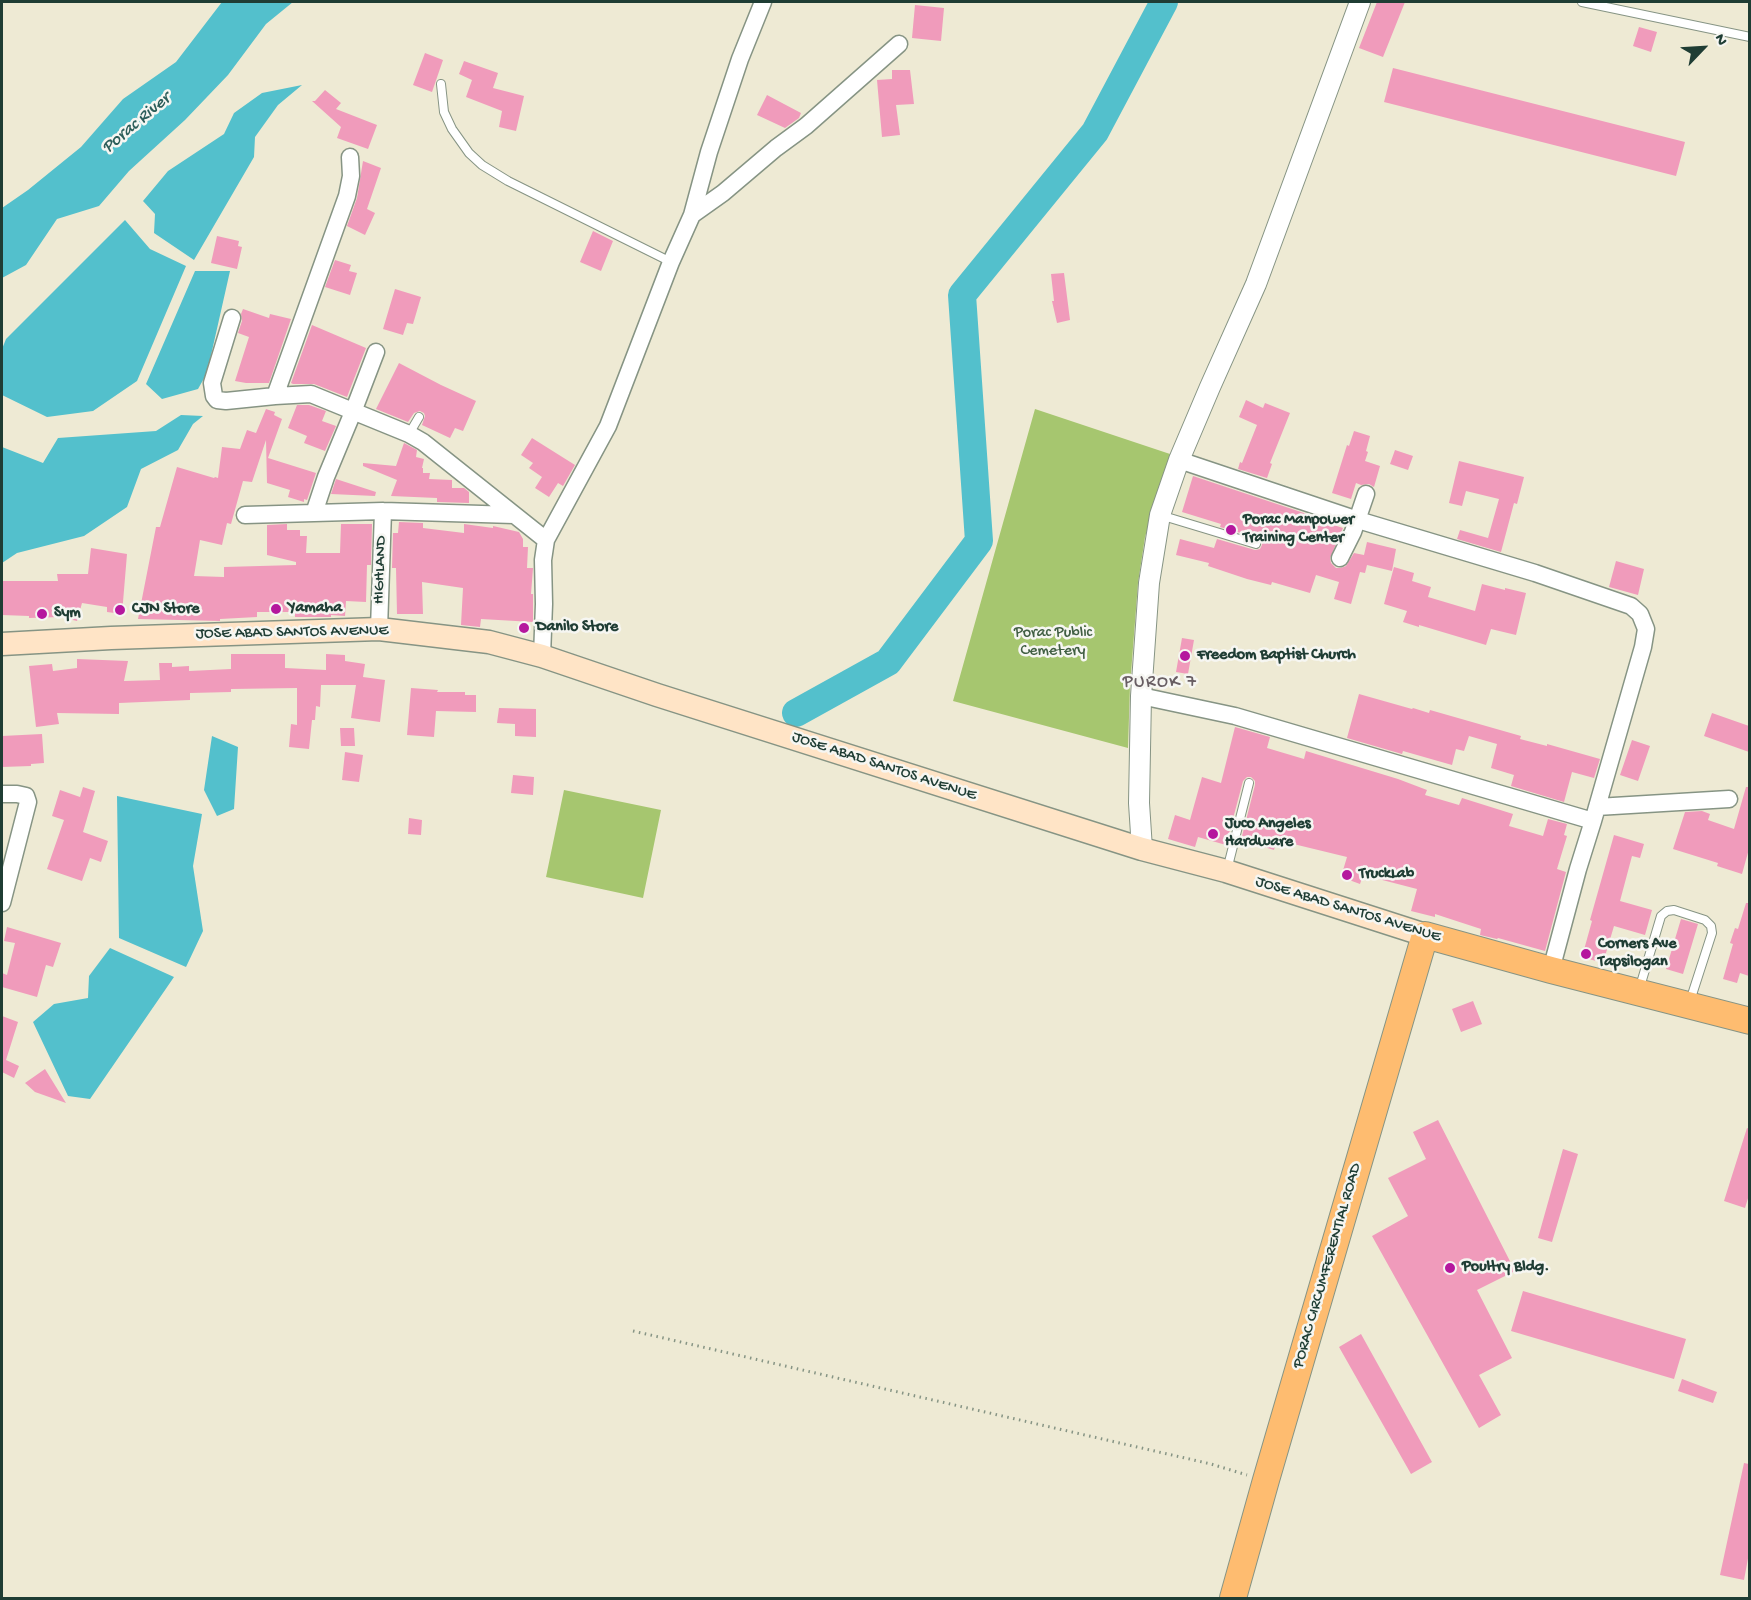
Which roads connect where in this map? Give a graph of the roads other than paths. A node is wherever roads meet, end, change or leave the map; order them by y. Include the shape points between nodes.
1 (763, 2) edge
2 (1360, 2) edge
3 (1582, 2) edge
4 (1749, 37) edge
5 (899, 44) dead end
6 (441, 84) dead end
7 (350, 157) dead end
8 (692, 215) junction
9 (671, 262) junction
10 (232, 318) dead end
11 (376, 352) dead end
12 (275, 396) junction
13 (353, 412) junction
14 (419, 417) dead end
15 (410, 434) junction
16 (1179, 460) junction
17 (1366, 494) dead end
18 (383, 511) junction
19 (314, 513) junction
20 (245, 514) dead end
21 (514, 515) junction
22 (1160, 515) junction
23 (1358, 520) junction
24 (546, 540) junction
25 (1256, 544) dead end
26 (1340, 558) dead end
27 (379, 629) junction
28 (2, 644) edge
29 (543, 656) junction
30 (1141, 696) junction
31 (1250, 783) dead end
32 (2, 794) edge
33 (1729, 799) dead end
34 (1595, 814) junction
35 (1142, 849) junction
36 (1226, 871) junction
37 (2, 903) edge
38 (1425, 935) junction
39 (1551, 970) junction
40 (1638, 993) junction
41 (1689, 1007) junction
42 (1749, 1021) edge
43 (1233, 1599) edge

1 - 8 street via 709,152
2 - 16 street via 1256,284
3 - 4 lane
5 - 8 street via 806,126
6 - 9 lane via 444,112 452,129 482,165 508,182
7 - 12 street via 347,196
8 - 9 street
9 - 24 street via 608,426
10 - 12 street via 212,382 214,396 226,401
11 - 13 street
12 - 13 street via 311,394
13 - 15 street
13 - 19 street
14 - 15 lane
15 - 21 street
16 - 22 street
16 - 23 street
17 - 23 street
18 - 19 street
18 - 21 street
18 - 27 street, HIGHLAND
19 - 20 street
21 - 24 street
22 - 25 lane
22 - 30 street via 1149,583
23 - 26 street
23 - 34 street via 1607,597 1640,614 1646,629 1643,646
24 - 29 street
27 - 28 main road, JOSE ABAD SANTOS AVENUE
27 - 29 main road, JOSE ABAD SANTOS AVENUE via 489,642
29 - 35 main road, JOSE ABAD SANTOS AVENUE
30 - 34 street via 1235,716
30 - 35 street
31 - 36 lane
32 - 37 street via 26,796 28,802
33 - 34 street
34 - 39 street
35 - 36 main road, JOSE ABAD SANTOS AVENUE
36 - 38 main road, JOSE ABAD SANTOS AVENUE
38 - 39 main road, JOSE ABAD SANTOS AVENUE
38 - 43 main road, PORAC CIRCUMFERENTIAL ROAD
39 - 40 main road, JOSE ABAD SANTOS AVENUE
40 - 41 main road, JOSE ABAD SANTOS AVENUE
40 - 41 lane via 1661,916 1674,910 1705,920 1711,926
41 - 42 main road, JOSE ABAD SANTOS AVENUE

